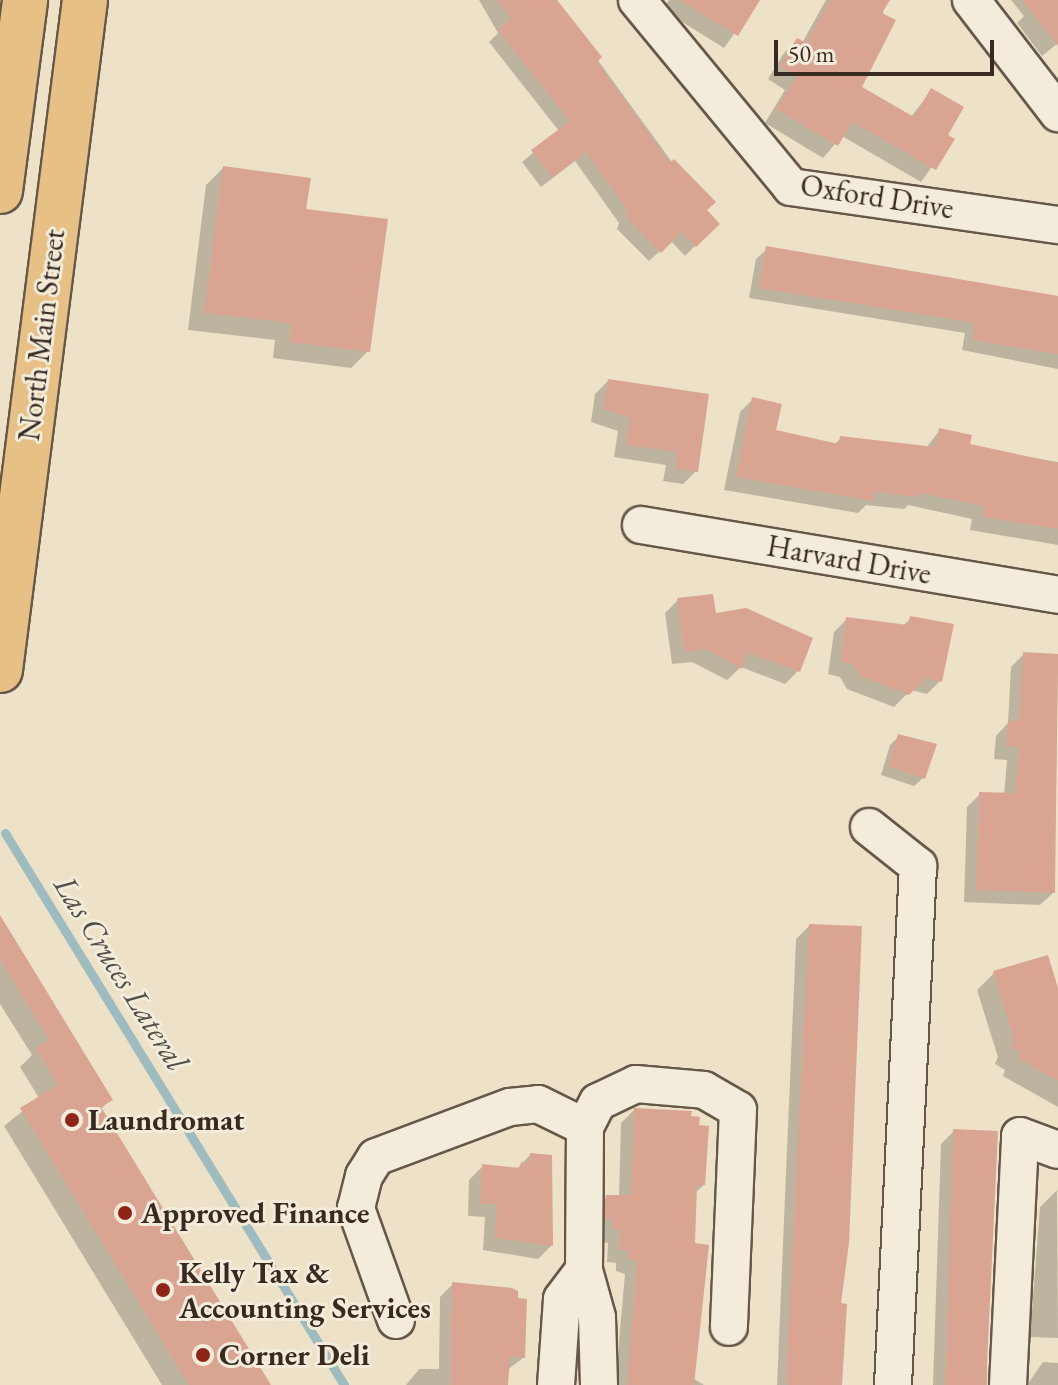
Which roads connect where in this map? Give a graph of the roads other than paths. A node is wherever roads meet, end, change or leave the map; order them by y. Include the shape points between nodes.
1 (25, 0) edge
2 (85, 0) edge
3 (637, 0) edge
4 (971, 0) edge
5 (1058, 113) edge
6 (1, 171) edge
7 (1058, 225) edge
8 (641, 525) dead end
9 (1058, 595) edge
10 (0, 670) edge
11 (869, 827) dead end
12 (585, 1127) junction
13 (1058, 1150) edge
14 (584, 1270) junction
15 (396, 1320) dead end
16 (729, 1327) dead end
17 (556, 1385) edge
18 (599, 1385) edge
19 (893, 1385) edge
20 (1008, 1385) edge

1 - 6 main road
2 - 10 main road, North Main Street
3 - 7 street, Oxford Drive via 791,187
4 - 5 street
8 - 9 street, Harvard Drive
11 - 19 street via 918,866
12 - 14 street
12 - 15 street via 538,1104 510,1107 376,1157 364,1176 356,1208
12 - 16 street via 598,1102 636,1084 704,1090 738,1110
13 - 20 street via 1020,1136
14 - 17 street via 562,1299
14 - 18 street via 597,1317

